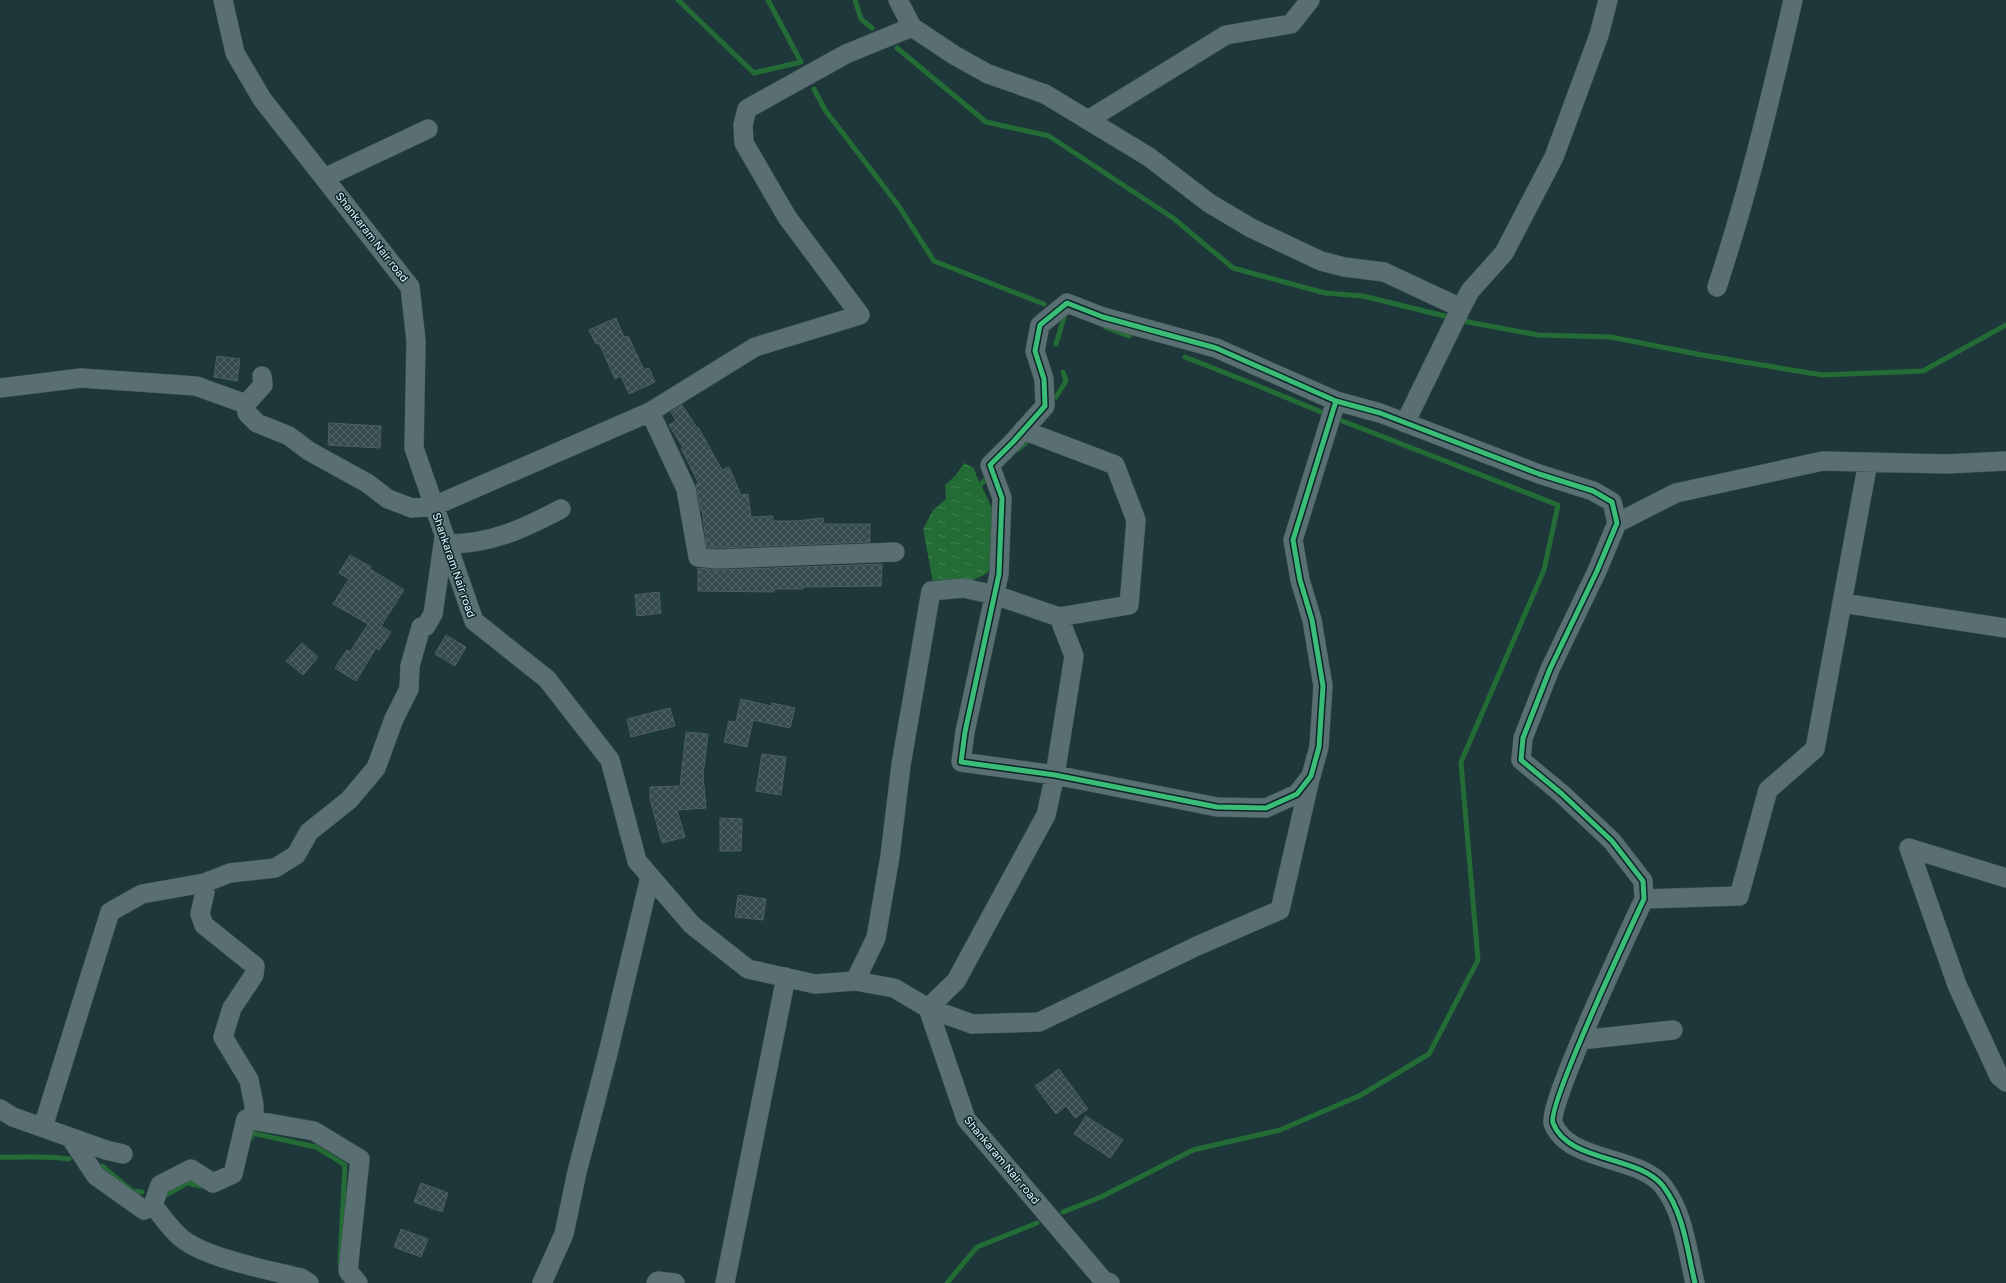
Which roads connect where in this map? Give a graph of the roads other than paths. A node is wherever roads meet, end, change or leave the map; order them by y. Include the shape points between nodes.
1 (223, 0) edge
2 (898, 0) edge
3 (1310, 0) edge
4 (1608, 0) edge
5 (1793, 0) edge
6 (912, 26) junction
7 (1088, 120) junction
8 (428, 129) dead end
9 (324, 178) junction
10 (1717, 287) dead end
11 (1461, 308) junction
12 (262, 376) dead end
13 (0, 388) edge
14 (246, 404) junction
15 (650, 412) junction
16 (1333, 412) junction
17 (1405, 423) junction
18 (1023, 430) junction
19 (2006, 461) edge
20 (1868, 462) junction
21 (434, 506) junction
22 (561, 509) dead end
23 (1617, 523) junction
24 (446, 540) junction
25 (895, 552) dead end
26 (995, 595) junction
27 (1842, 603) junction
28 (1059, 617) junction
29 (2006, 628) edge
30 (1055, 775) junction
31 (1311, 776) junction
32 (650, 877) junction
33 (2006, 878) edge
34 (204, 883) junction
35 (1644, 899) junction
36 (786, 977) junction
37 (855, 981) junction
38 (928, 1008) junction
39 (1673, 1030) dead end
40 (1581, 1040) junction
41 (2006, 1082) edge
42 (0, 1109) edge
43 (254, 1120) junction
44 (43, 1127) junction
45 (70, 1137) junction
46 (123, 1154) dead end
47 (153, 1205) junction
48 (1690, 1281) edge
49 (309, 1283) edge
50 (358, 1283) edge
51 (542, 1283) edge
52 (656, 1283) edge
53 (676, 1283) edge
54 (725, 1283) edge
55 (1110, 1283) edge

1 - 9 street, Shankaram Nair road via 235,53 258,92
2 - 6 street
3 - 7 street via 1291,24 1226,35
4 - 11 street via 1599,35 1554,158 1504,253 1470,291
5 - 10 street via 1760,144
6 - 7 street via 954,55 988,74 1044,94
6 - 15 street via 846,54 747,109 743,125 744,143 787,217 860,315 755,347
7 - 11 street via 1149,157 1209,203 1252,228 1322,261 1344,267 1384,272
8 - 9 street
9 - 21 street, Shankaram Nair road via 410,286 416,341 414,448
11 - 17 street
12 - 14 street via 263,385
13 - 14 street via 81,378 112,380 196,386
14 - 21 street via 247,413 257,423 289,436 310,451 367,483 388,499 412,508
15 - 21 street
15 - 25 street via 686,489 698,557 718,560
16 - 17 street via 1380,412
16 - 18 street via 1216,348 1103,317 1067,303 1040,325 1035,351 1044,379 1044,406
16 - 31 street via 1294,540 1300,580 1312,620 1323,686 1319,747
17 - 23 street via 1539,474 1593,491 1612,502
18 - 26 street via 990,465 1002,498 999,574
18 - 28 street via 1115,465 1136,520 1128,605
19 - 20 street via 1947,464
20 - 23 street via 1823,461 1676,493
20 - 27 street
21 - 24 street, Shankaram Nair road
22 - 24 street via 501,537 469,544
23 - 35 street via 1550,669 1523,738 1521,760 1612,841 1643,881
24 - 32 street, Shankaram Nair road via 474,621 547,679 610,760 637,861
24 - 34 street via 433,614 426,626 421,627 418,632 410,666 409,689 394,719 376,768 349,800 309,832 296,855 275,868 230,873
26 - 28 street
26 - 30 street via 961,762
26 - 37 street via 963,588 931,591 901,765 890,856 876,938
27 - 29 street
27 - 35 street via 1815,749 1768,790 1739,896
28 - 30 street via 1074,656
30 - 31 street via 1217,806 1266,808 1297,794
30 - 38 street via 1046,814 956,981
31 - 38 street via 1280,910 1197,946 1039,1022 972,1024
32 - 36 street, Shankaram Nair road via 692,925 748,969
32 - 51 street via 564,1234
33 - 41 street via 1909,848 1957,986 2000,1076
34 - 43 street via 205,892 200,914 204,925 255,966 254,975 232,1008 223,1037 248,1080 254,1105
34 - 44 street via 142,894 110,912
35 - 40 street
36 - 37 street, Shankaram Nair road via 814,984
36 - 54 street
37 - 38 street, Shankaram Nair road via 894,988
38 - 55 street, Shankaram Nair road via 966,1119 1103,1280
39 - 40 street
40 - 48 street via 1554,1109 1553,1122 1565,1142 1649,1174 1662,1185 1678,1212
42 - 44 street via 13,1117
43 - 47 street via 246,1119 233,1174 213,1183 191,1169 160,1185
43 - 50 street via 314,1131 360,1159 348,1271
44 - 45 street
45 - 46 street
45 - 47 street via 96,1176 144,1210
47 - 49 street via 179,1237 204,1250 219,1257 301,1278
52 - 53 street

